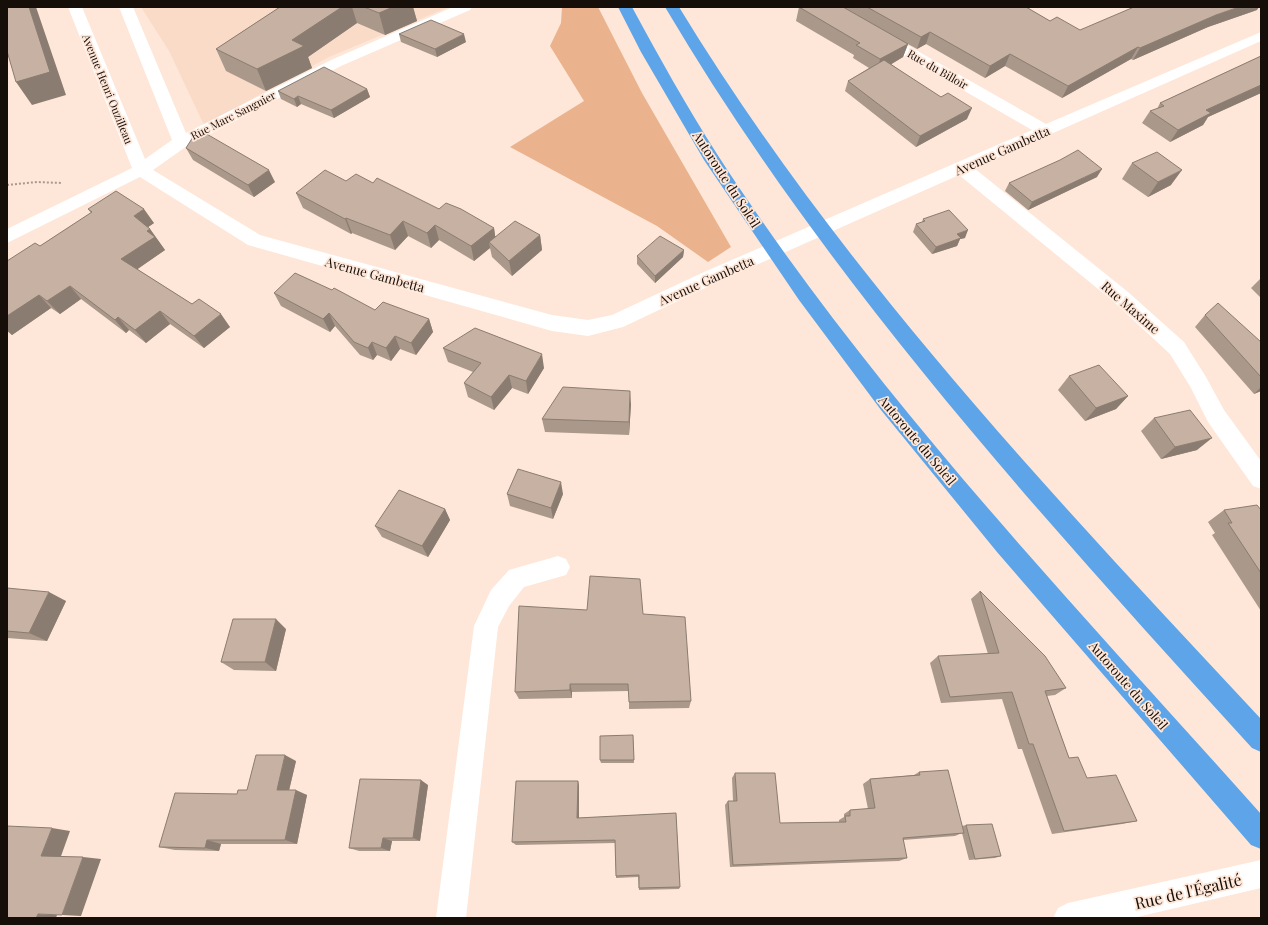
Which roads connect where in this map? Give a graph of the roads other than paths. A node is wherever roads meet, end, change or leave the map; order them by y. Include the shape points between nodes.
1 (75, 7) edge
2 (126, 7) edge
3 (465, 7) edge
4 (625, 7) edge
5 (672, 7) edge
6 (830, 7) edge
7 (1261, 36) edge
8 (1046, 131) junction
9 (181, 142) junction
10 (962, 168) junction
11 (140, 170) junction
12 (7, 237) edge
13 (1261, 480) edge
14 (558, 567) dead end
15 (1261, 739) edge
16 (1261, 835) edge
17 (1261, 874) edge
18 (451, 918) edge
19 (1068, 918) edge

1 - 11 street, Avenue Henri Ouzilleau
2 - 9 street
3 - 9 street, Rue Marc Sangnier via 336,63
4 - 16 highway, Autoroute du Soleil via 707,149 756,224 888,404 1010,550
5 - 15 highway via 701,57 758,143 858,277 954,397 1036,492
6 - 8 street, Rue du Billoir
7 - 8 street, Avenue Gambetta
8 - 10 street, Avenue Gambetta
9 - 11 street, Rue Marc Sangnier
10 - 11 street, Avenue Gambetta via 711,277 616,322 588,328 552,323 254,240
10 - 13 street, Rue Maxime via 1121,297 1177,348 1216,416
11 - 12 street, Rue Marc Sangnier
14 - 18 street via 517,578 500,598 486,626
17 - 19 street, Rue de l'Égalité

